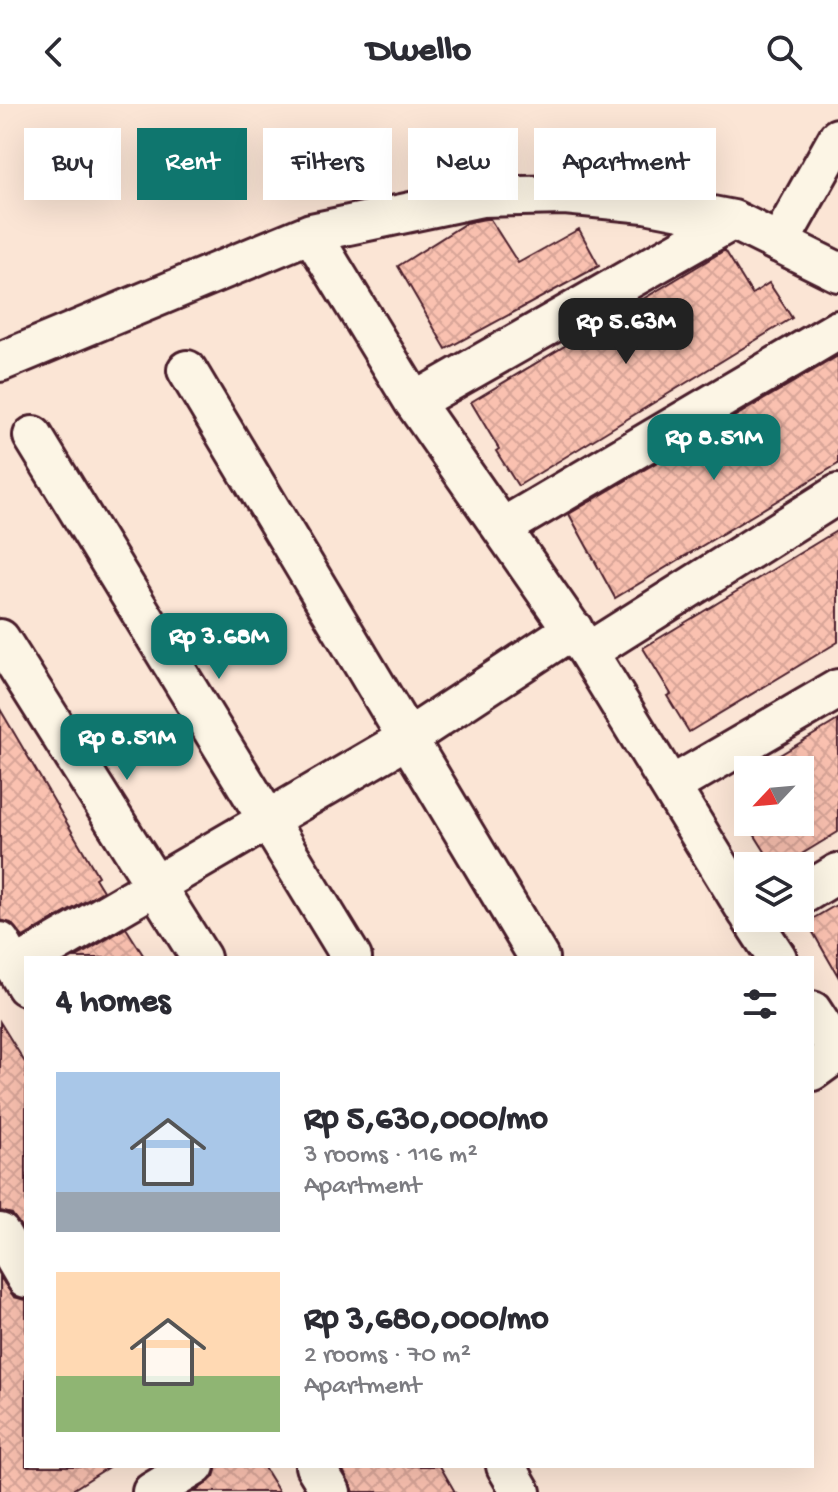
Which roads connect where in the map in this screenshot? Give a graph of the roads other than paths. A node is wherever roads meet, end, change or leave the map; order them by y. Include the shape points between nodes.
1 (838, 138) edge
2 (733, 220) junction
3 (311, 233) junction
4 (779, 243) junction
5 (838, 272) edge
6 (838, 330) edge
7 (0, 362) edge
8 (187, 370) dead end
9 (414, 402) junction
10 (33, 436) dead end
11 (838, 494) edge
12 (502, 528) junction
13 (0, 639) edge
14 (580, 640) junction
15 (838, 689) edge
16 (408, 738) junction
17 (671, 786) junction
18 (268, 821) junction
19 (838, 873) edge
20 (156, 885) junction
21 (734, 886) edge
22 (814, 888) edge
23 (762, 932) edge
24 (32, 956) edge
25 (200, 956) edge
26 (351, 956) edge
27 (538, 956) edge
28 (776, 956) edge
29 (814, 1014) edge
30 (838, 1051) edge
31 (814, 1069) edge
32 (0, 1233) edge
33 (24, 1275) edge
34 (138, 1468) edge
35 (192, 1468) edge
36 (316, 1468) edge
37 (507, 1468) edge
38 (152, 1492) edge
39 (331, 1492) edge
40 (521, 1492) edge

1 - 4 street
2 - 3 street via 565,195 482,197
2 - 4 street
2 - 9 street
3 - 7 street
3 - 9 street
4 - 5 street
6 - 12 street
8 - 16 street
9 - 12 street
10 - 18 street
11 - 14 street
12 - 14 street
13 - 20 street
14 - 16 street
14 - 17 street
15 - 17 street
16 - 18 street
16 - 27 street
17 - 21 street
18 - 20 street
18 - 26 street
19 - 22 street
20 - 24 street
20 - 25 street
23 - 28 street
29 - 30 street
30 - 31 street
32 - 33 street
34 - 38 street
35 - 38 street
36 - 39 street
37 - 40 street

